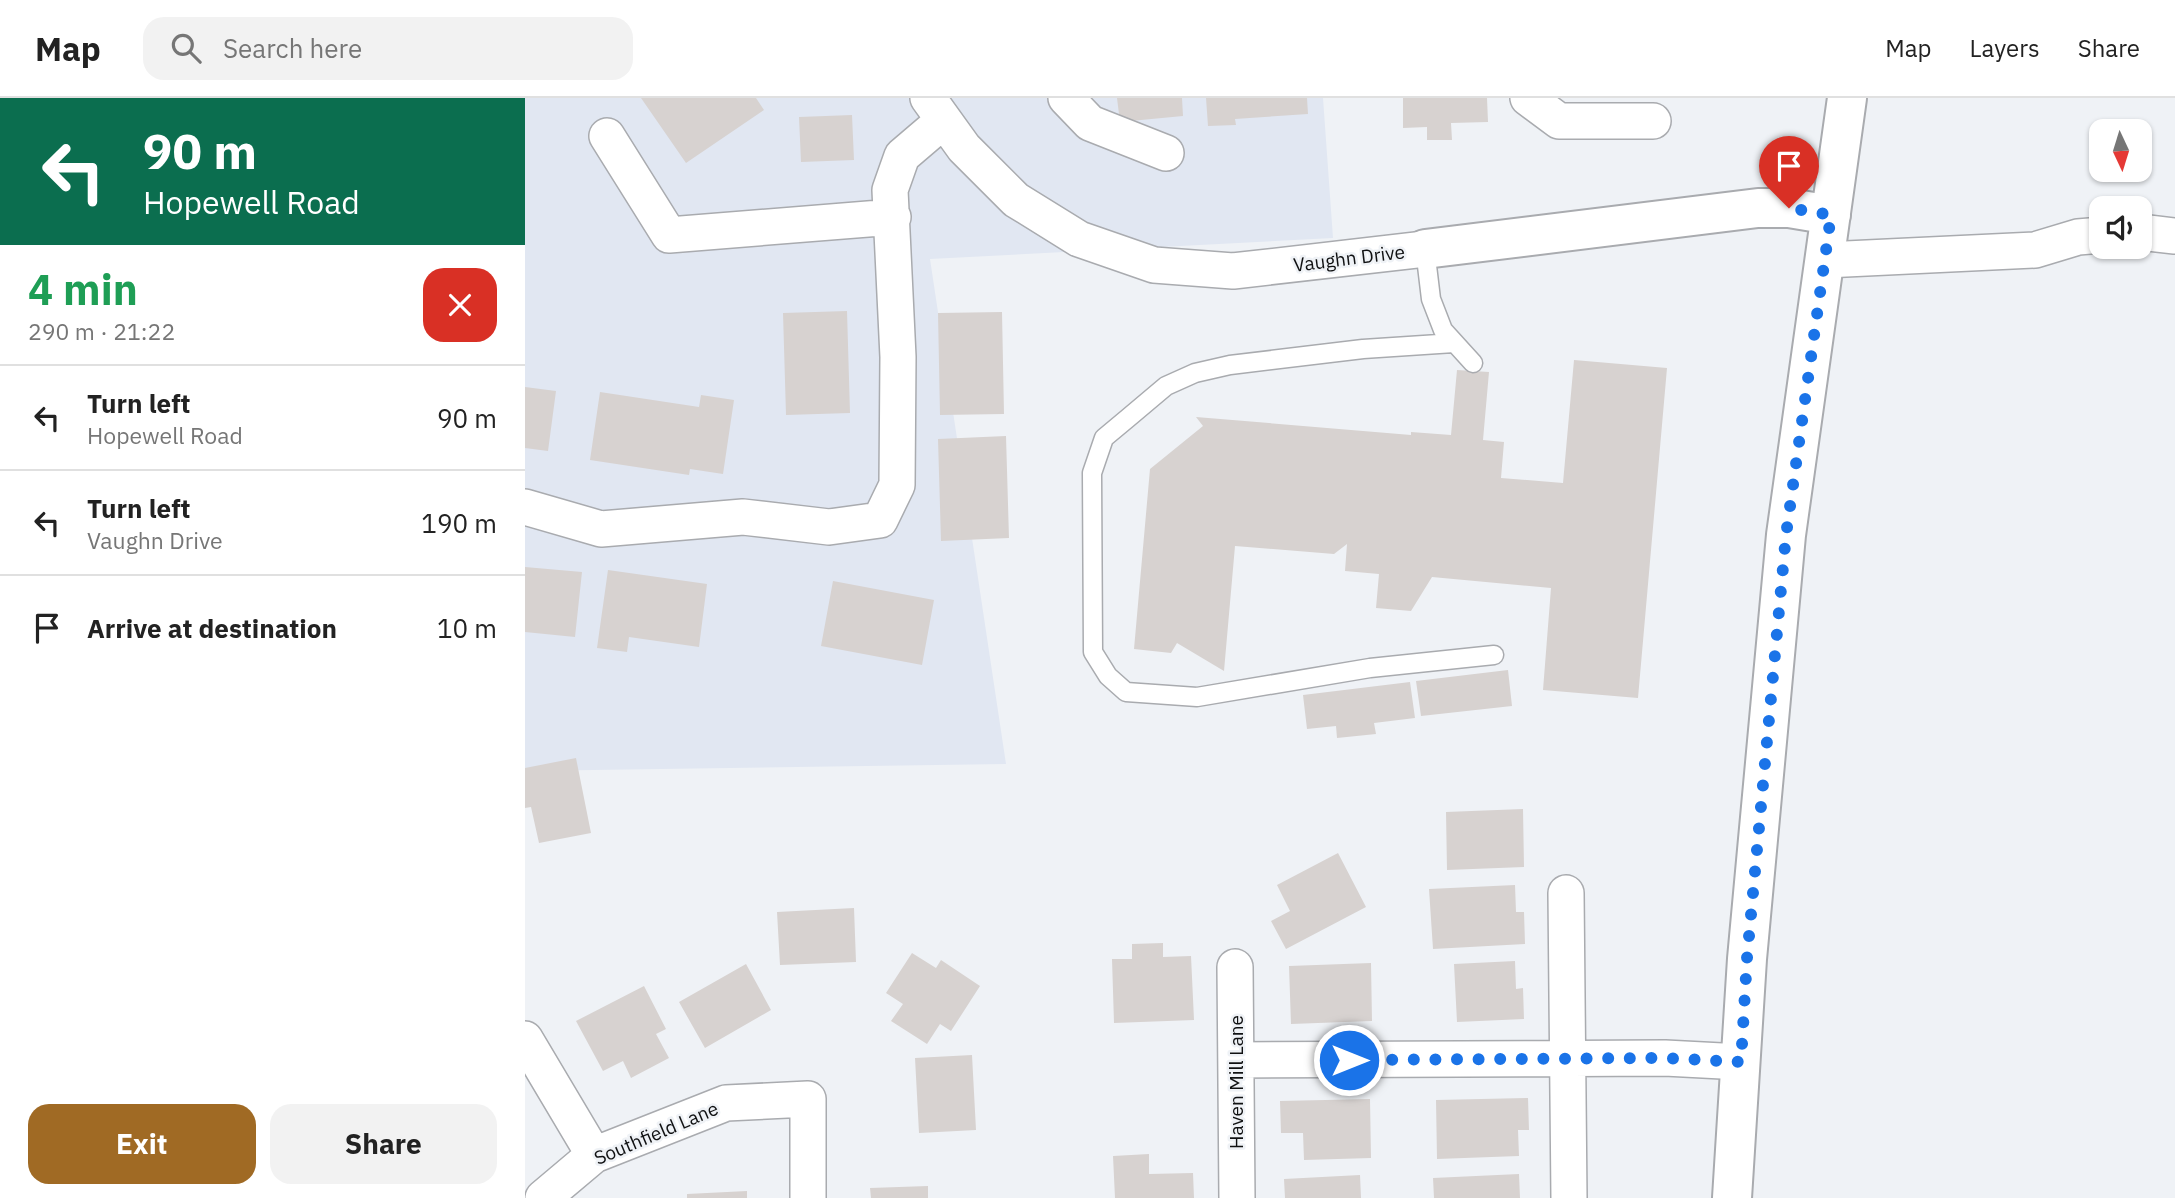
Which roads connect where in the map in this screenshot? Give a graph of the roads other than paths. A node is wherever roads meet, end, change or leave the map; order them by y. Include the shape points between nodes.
1 (1066, 98) edge
2 (1528, 98) edge
3 (1847, 98) edge
4 (937, 106) edge
5 (1653, 121) dead end
6 (607, 136) dead end
7 (1166, 153) dead end
8 (1831, 215) junction
9 (893, 217) junction
10 (2152, 233) edge
11 (2089, 236) edge
12 (2175, 236) edge
13 (1425, 249) junction
14 (1825, 260) junction
15 (1454, 343) junction
16 (1473, 363) dead end
17 (525, 507) edge
18 (1494, 655) dead end
19 (1566, 893) dead end
20 (1235, 967) dead end
21 (525, 1039) edge
22 (1569, 1059) junction
23 (1236, 1060) junction
24 (1741, 1062) junction
25 (594, 1155) junction
26 (543, 1198) edge
27 (808, 1198) edge
28 (1237, 1198) edge
29 (1569, 1198) edge
30 (1732, 1198) edge

1 - 7 street via 1090,123
2 - 5 street via 1559,121
3 - 8 street
4 - 9 street via 902,156 890,190
4 - 13 street, Vaughn Drive via 964,148 1016,200 1079,239 1154,265 1233,271
6 - 9 street via 669,236
8 - 13 street, Vaughn Drive via 1759,208
8 - 14 street
9 - 17 street via 897,485 880,520 829,527 743,517 601,529
10 - 12 street
11 - 14 street via 2035,250
13 - 15 lane via 1431,299 1443,330
14 - 24 street via 1786,535
15 - 16 lane
15 - 18 lane via 1363,349 1195,373 1166,386 1104,438 1093,472 1093,652 1108,676 1126,692 1197,697 1370,668
19 - 22 street
20 - 23 street, Haven Mill Lane
21 - 25 street
22 - 23 street
22 - 24 street
22 - 29 street
23 - 28 street, Haven Mill Lane
24 - 30 street
25 - 26 street, Southfield Lane
25 - 27 street, Southfield Lane via 726,1103 808,1099

